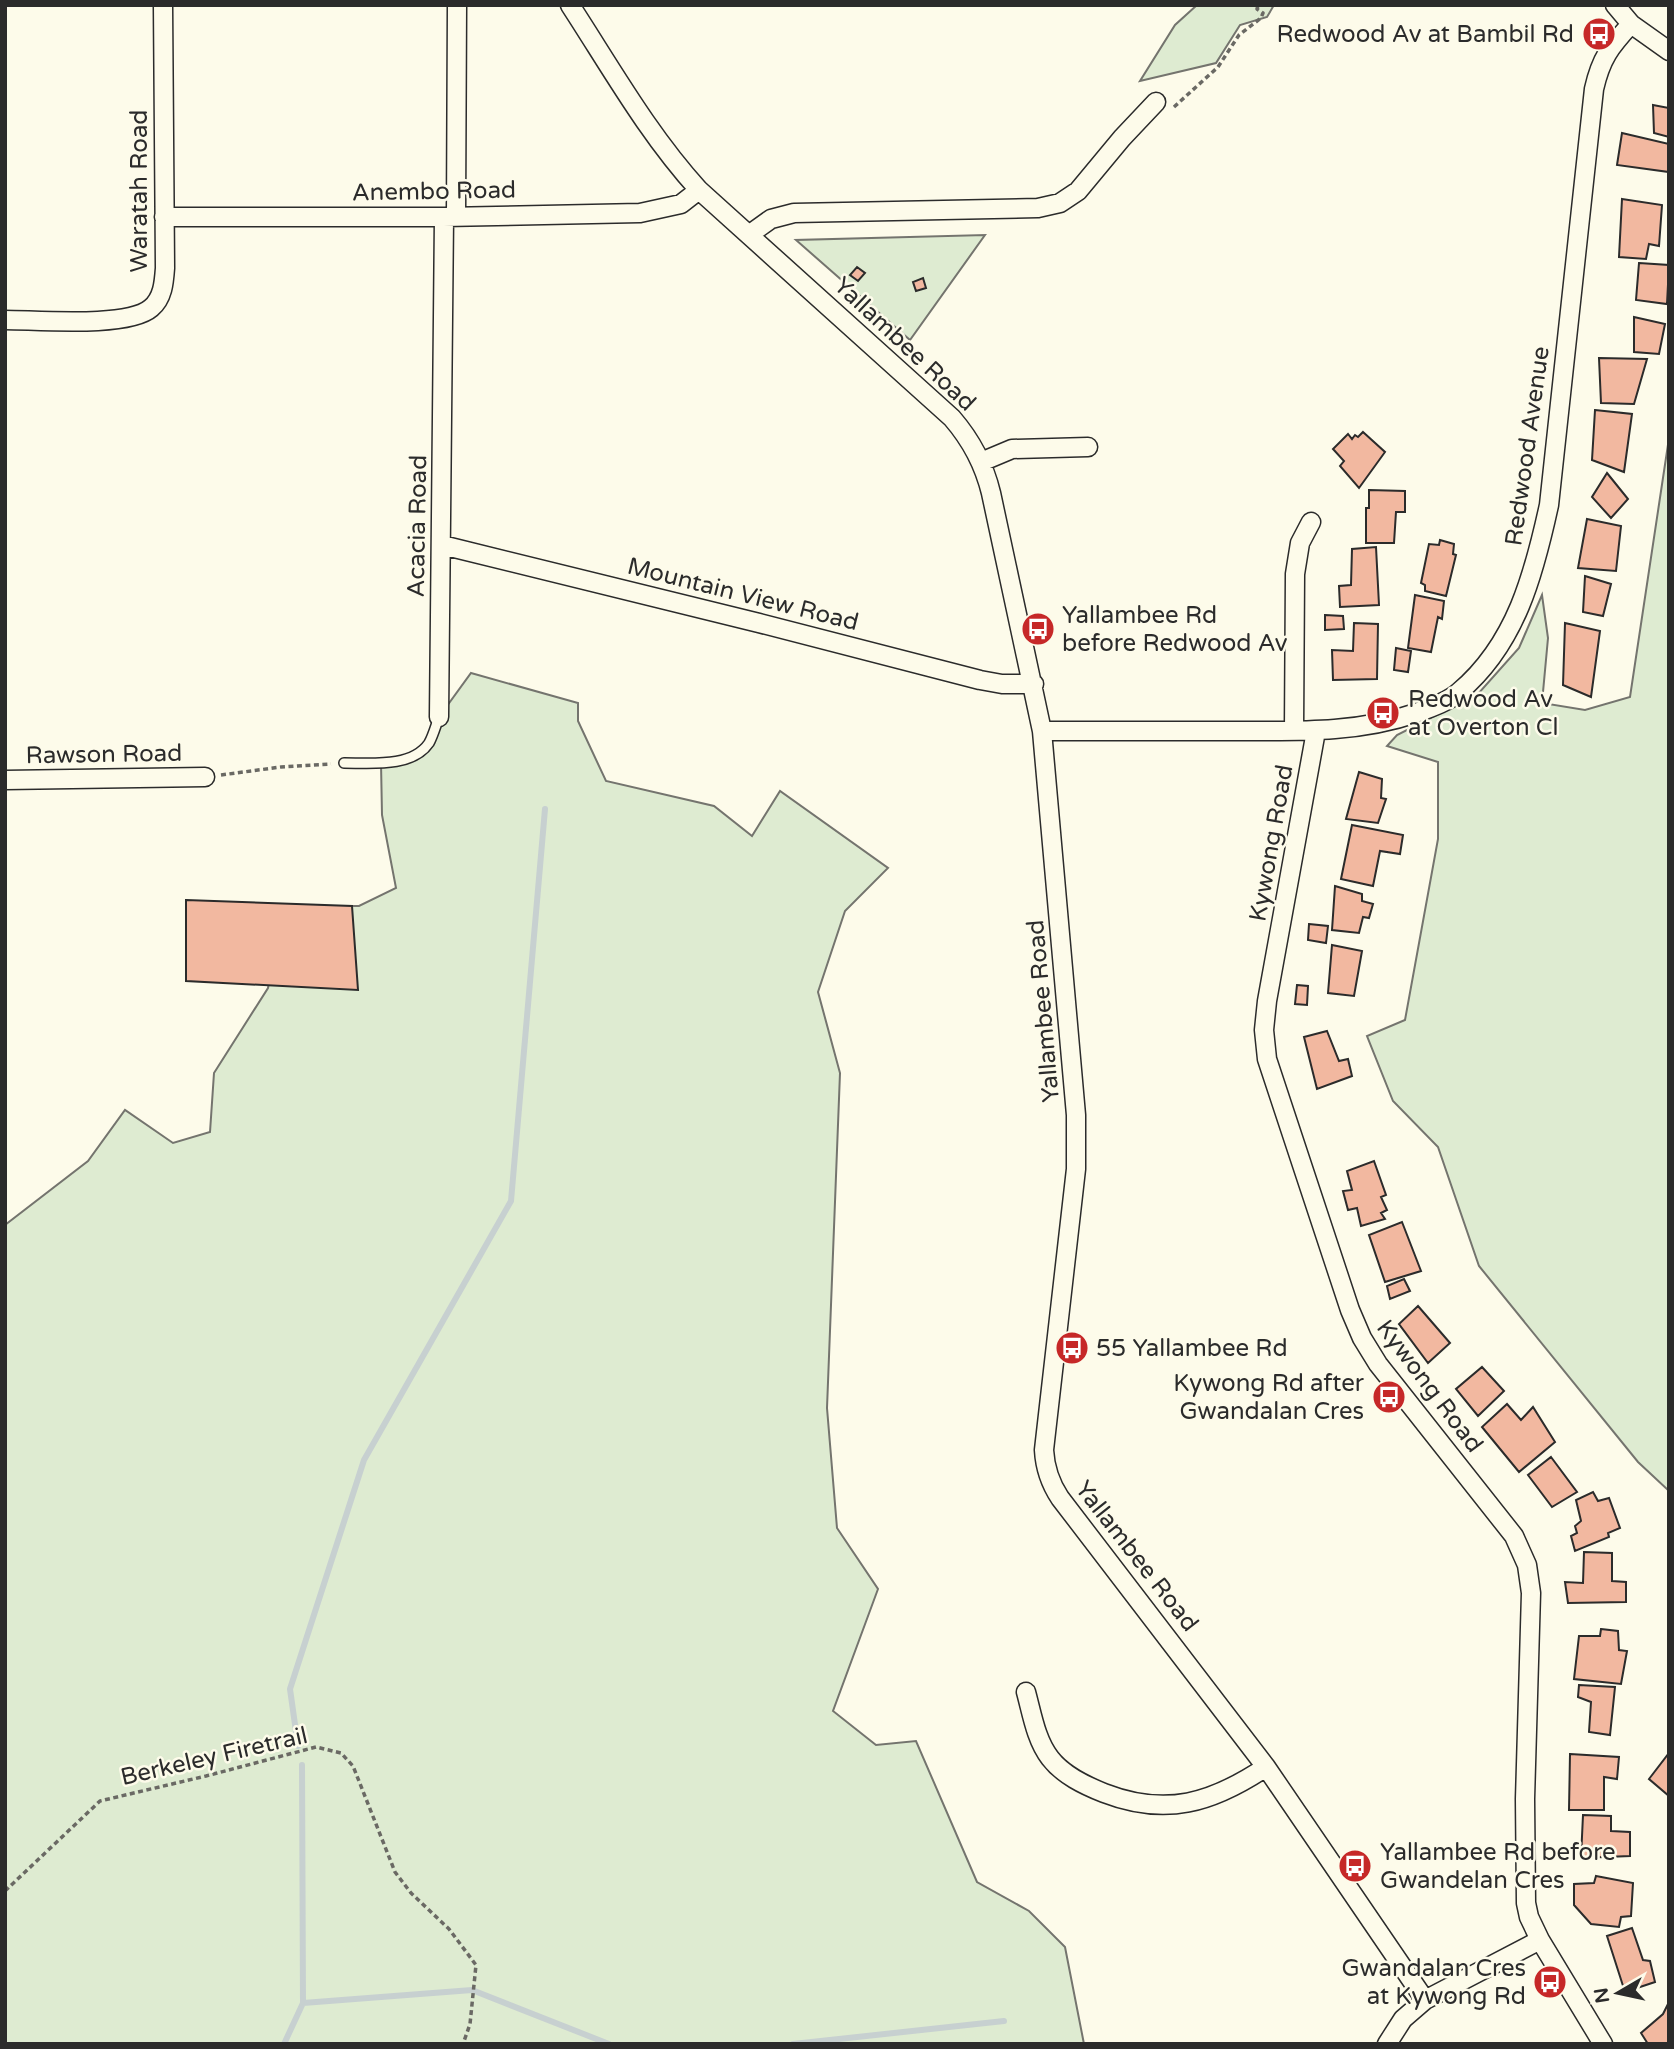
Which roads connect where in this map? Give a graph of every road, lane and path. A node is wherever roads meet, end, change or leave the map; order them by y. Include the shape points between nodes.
1 (163, 5) edge
2 (457, 5) edge
3 (570, 5) edge
4 (1258, 5) edge
5 (1615, 5) edge
6 (1631, 24) junction
7 (1669, 51) edge
8 (1156, 102) joint
9 (699, 190) junction
10 (450, 216) junction
11 (164, 217) junction
12 (750, 234) junction
13 (5, 320) edge
14 (1088, 447) dead end
15 (981, 462) junction
16 (1311, 522) dead end
17 (442, 545) junction
18 (1034, 684) junction
19 (439, 717) joint
20 (1294, 730) junction
21 (1042, 731) junction
22 (1316, 731) junction
23 (344, 763) joint
24 (205, 777) joint
25 (5, 780) edge
26 (1026, 1692) dead end
27 (1266, 1767) junction
28 (5, 1891) edge
29 (1540, 1940) junction
30 (1425, 2000) junction
31 (463, 2044) edge
32 (1387, 2044) edge
33 (1603, 2044) edge

1 - 11 street, Waratah Road
2 - 10 street, Acacia Road
3 - 9 street, Yallambee Road via 659,142
4 - 8 path via 1264,13 1261,18 1239,35 1218,67 1169,111
5 - 6 street
6 - 7 street
6 - 22 street, Redwood Avenue via 1607,51 1594,89 1549,505 1527,591 1511,627 1484,667 1458,694 1374,725
8 - 12 street via 1078,191 1060,203 1038,208 793,213 771,219
9 - 10 street, Anembo Road via 681,204 640,213
9 - 12 street, Yallambee Road
10 - 11 street, Anembo Road
10 - 17 street, Acacia Road
11 - 13 street, Waratah Road via 164,284 151,308 128,319
12 - 15 street, Yallambee Road via 952,418
14 - 15 street via 1012,449
15 - 18 street, Yallambee Road
16 - 20 street via 1300,543 1295,574
17 - 18 street, Mountain View Road via 979,680
17 - 19 street, Acacia Road
18 - 21 street, Yallambee Road
19 - 23 lane, Acacia Road via 429,743 417,755 381,764
20 - 21 street, Redwood Avenue
20 - 22 street, Redwood Avenue
21 - 27 street, Yallambee Road via 1076,1142 1045,1462 1060,1498
22 - 29 street, Kywong Road via 1267,1001 1267,1059 1359,1332 1378,1364 1514,1536 1527,1565 1531,1593 1524,1889 1529,1917
23 - 24 path
24 - 25 street, Rawson Road
26 - 27 street via 1049,1757 1065,1773 1123,1801 1174,1806 1198,1801 1238,1785
27 - 30 street, Yallambee Road
28 - 31 path, Berkeley Firetrail via 100,1801 316,1747 341,1753 352,1766 395,1872 476,1965 470,2024
29 - 30 street
29 - 33 street, Kywong Road
30 - 32 street via 1403,2019

